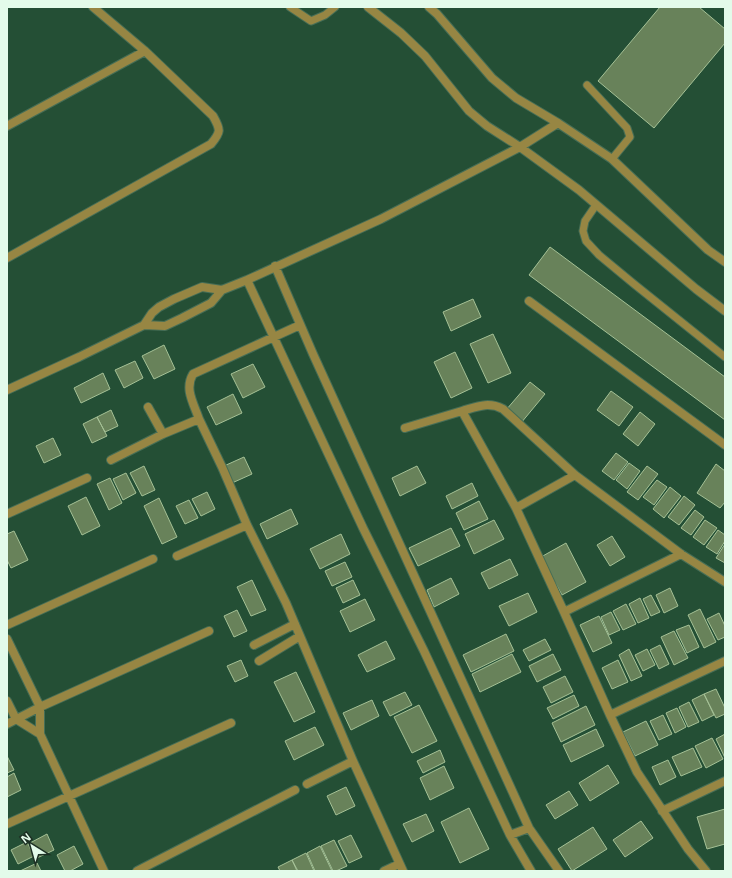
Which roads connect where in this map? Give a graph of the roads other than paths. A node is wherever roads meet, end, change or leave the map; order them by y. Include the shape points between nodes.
1 (93, 7) edge
2 (290, 7) edge
3 (335, 7) edge
4 (368, 7) edge
5 (429, 7) edge
6 (145, 51) junction
7 (587, 85) dead end
8 (558, 123) junction
9 (7, 126) edge
10 (520, 147) junction
11 (612, 159) junction
12 (596, 205) junction
13 (7, 258) edge
14 (725, 262) edge
15 (275, 266) junction
16 (247, 280) junction
17 (222, 290) junction
18 (529, 301) dead end
19 (725, 311) edge
20 (300, 324) junction
21 (144, 325) junction
22 (275, 336) junction
23 (725, 356) edge
24 (7, 390) edge
25 (148, 407) dead end
26 (462, 411) junction
27 (199, 419) junction
28 (405, 428) dead end
29 (163, 434) junction
30 (725, 446) edge
31 (111, 460) dead end
32 (575, 475) junction
33 (88, 478) dead end
34 (516, 508) junction
35 (7, 514) edge
36 (247, 525) junction
37 (681, 554) junction
38 (177, 556) dead end
39 (153, 559) dead end
40 (725, 582) edge
41 (564, 612) junction
42 (295, 624) junction
43 (7, 625) edge
44 (209, 631) dead end
45 (300, 636) junction
46 (7, 638) edge
47 (254, 645) dead end
48 (259, 661) dead end
49 (725, 661) edge
50 (7, 701) edge
51 (40, 707) junction
52 (610, 715) junction
53 (16, 719) junction
54 (231, 723) dead end
55 (7, 724) edge
56 (40, 734) junction
57 (353, 760) junction
58 (725, 782) edge
59 (307, 784) dead end
60 (295, 790) dead end
61 (70, 796) junction
62 (662, 811) junction
63 (7, 824) edge
64 (529, 828) junction
65 (510, 835) junction
66 (401, 867) edge
67 (104, 871) edge
68 (137, 871) edge
69 (384, 871) edge
70 (531, 871) edge
71 (559, 871) edge
72 (706, 871) edge

1 - 6 street
2 - 3 lane via 311,21
4 - 10 street via 425,56 469,111
5 - 8 street via 492,78 516,98
6 - 9 street
6 - 13 street via 213,116 220,131 217,137 211,144
7 - 11 lane via 627,128 630,137
8 - 10 street
8 - 11 street
10 - 12 street
10 - 15 street via 381,219
11 - 14 street via 708,250
12 - 19 street
12 - 23 lane via 585,221 583,231 586,240 634,284
15 - 16 street
15 - 20 street
16 - 17 street
16 - 22 street
17 - 21 street via 212,304 165,326
17 - 21 street via 202,286 159,307
18 - 30 street
20 - 22 street
20 - 64 street
21 - 24 street
22 - 27 street via 193,374 189,381 189,389
22 - 65 street via 363,528
25 - 29 street
26 - 28 street
26 - 32 street via 485,404 496,405
26 - 34 street
27 - 29 street
27 - 36 street
29 - 31 street
32 - 34 street
32 - 37 street
33 - 35 street
34 - 41 street
36 - 38 street
36 - 42 street
37 - 40 street
37 - 41 street
39 - 43 street
41 - 52 street
42 - 45 street
42 - 47 street
44 - 51 street
45 - 48 street
45 - 57 street
46 - 51 street
49 - 52 street
50 - 53 street
51 - 53 street
51 - 56 street
52 - 62 street via 637,772
53 - 55 street
53 - 56 street
54 - 61 street
56 - 61 street
57 - 59 street
57 - 66 street
58 - 62 street
60 - 68 street
61 - 63 street
61 - 67 street
62 - 72 street
64 - 65 street
64 - 71 street
65 - 70 street
66 - 69 street

